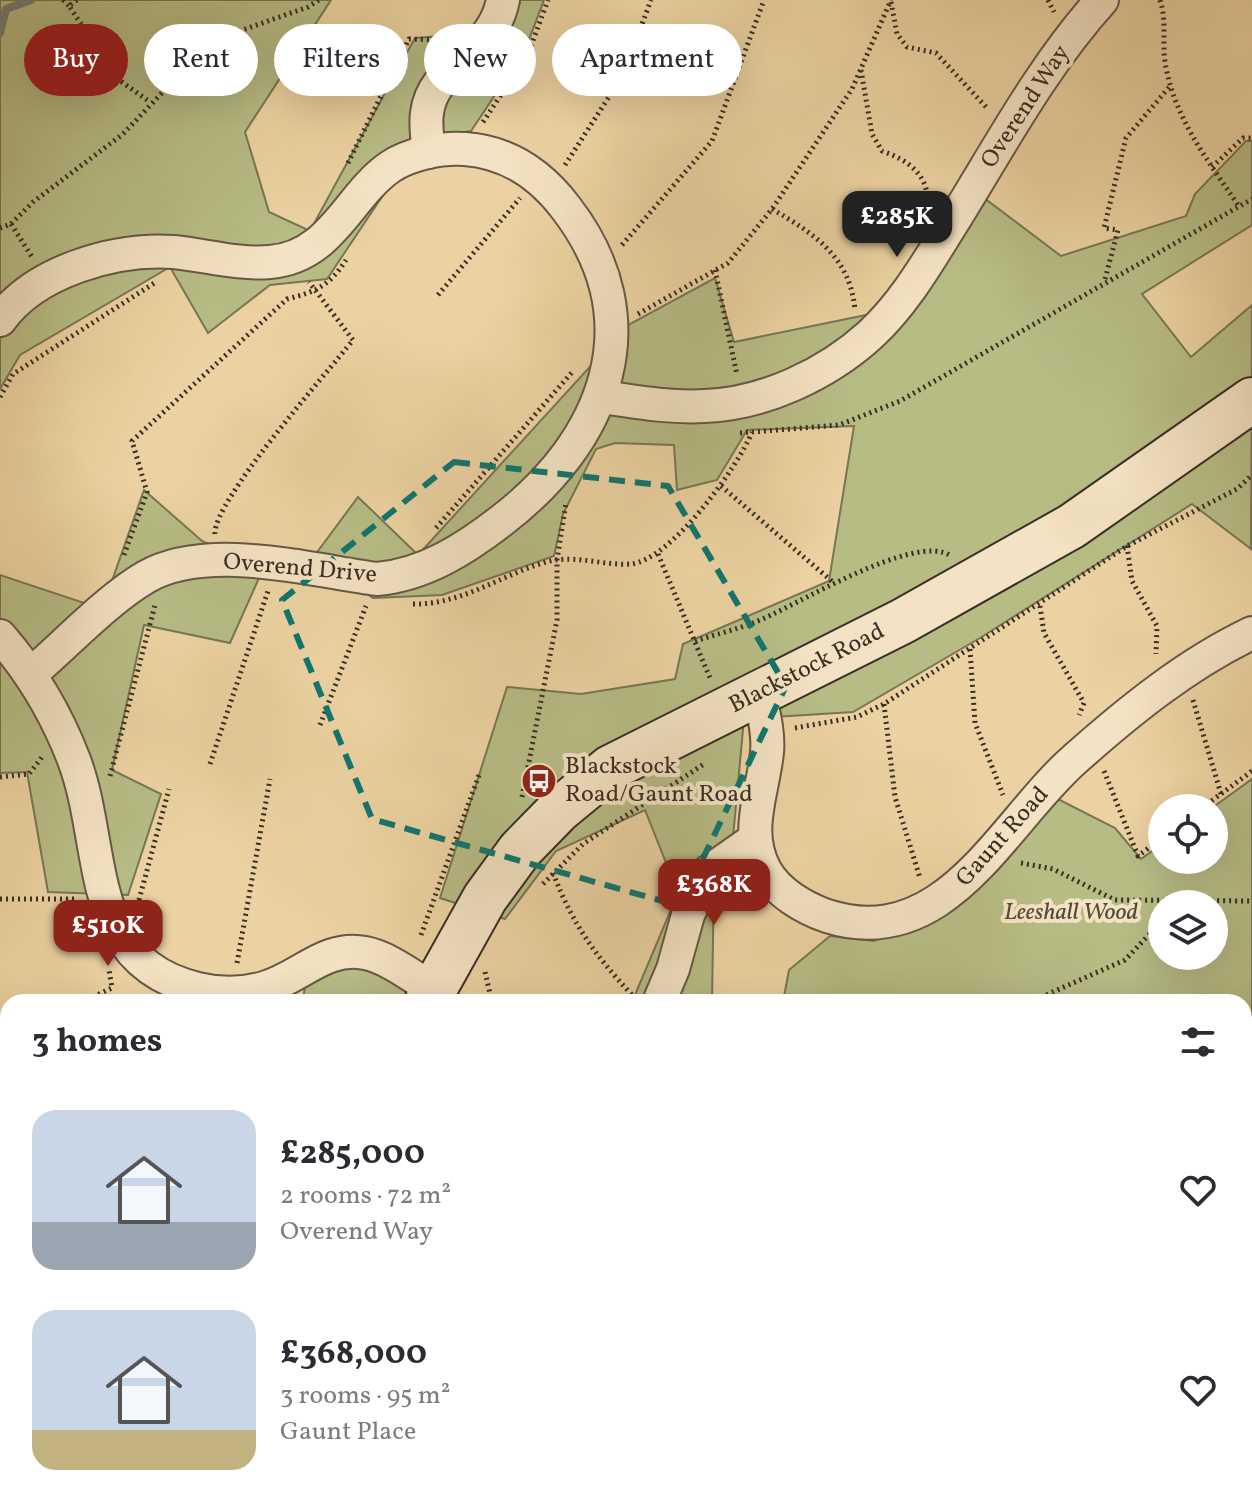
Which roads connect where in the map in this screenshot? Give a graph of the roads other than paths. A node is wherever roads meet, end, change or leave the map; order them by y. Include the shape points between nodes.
1 (503, 0) edge
2 (1102, 0) edge
3 (428, 152) junction
4 (0, 320) edge
5 (602, 397) junction
6 (1252, 400) edge
7 (1252, 633) edge
8 (0, 636) edge
9 (32, 673) junction
10 (741, 701) junction
11 (755, 839) junction
12 (423, 989) edge
13 (662, 994) edge

1 - 3 street via 486,41 435,89 427,113
2 - 5 street, Overend Way via 1066,42 912,288 870,335 785,388 742,400 667,406
3 - 4 street, Overend Drive via 391,166 346,218 294,257 269,263 170,252 117,256 46,280 10,306
3 - 5 street, Overend Drive via 465,149 524,166 581,227 599,262 612,310
5 - 9 street, Overend Drive via 573,449 526,502 454,555 377,579 216,560 130,572
6 - 10 street, Blackstock Road via 1072,526
7 - 11 street, Gaunt Road via 1141,703 1083,752 960,888 901,918 868,923 811,910 785,894 765,870
8 - 9 street
9 - 12 street via 74,761 104,898 118,935 139,961 168,980 232,994 265,988 322,957 368,953
10 - 11 street, Gaunt Road via 767,751 755,809
10 - 12 street, Blackstock Road via 610,768 559,810 538,869 485,898
11 - 13 street via 708,872

